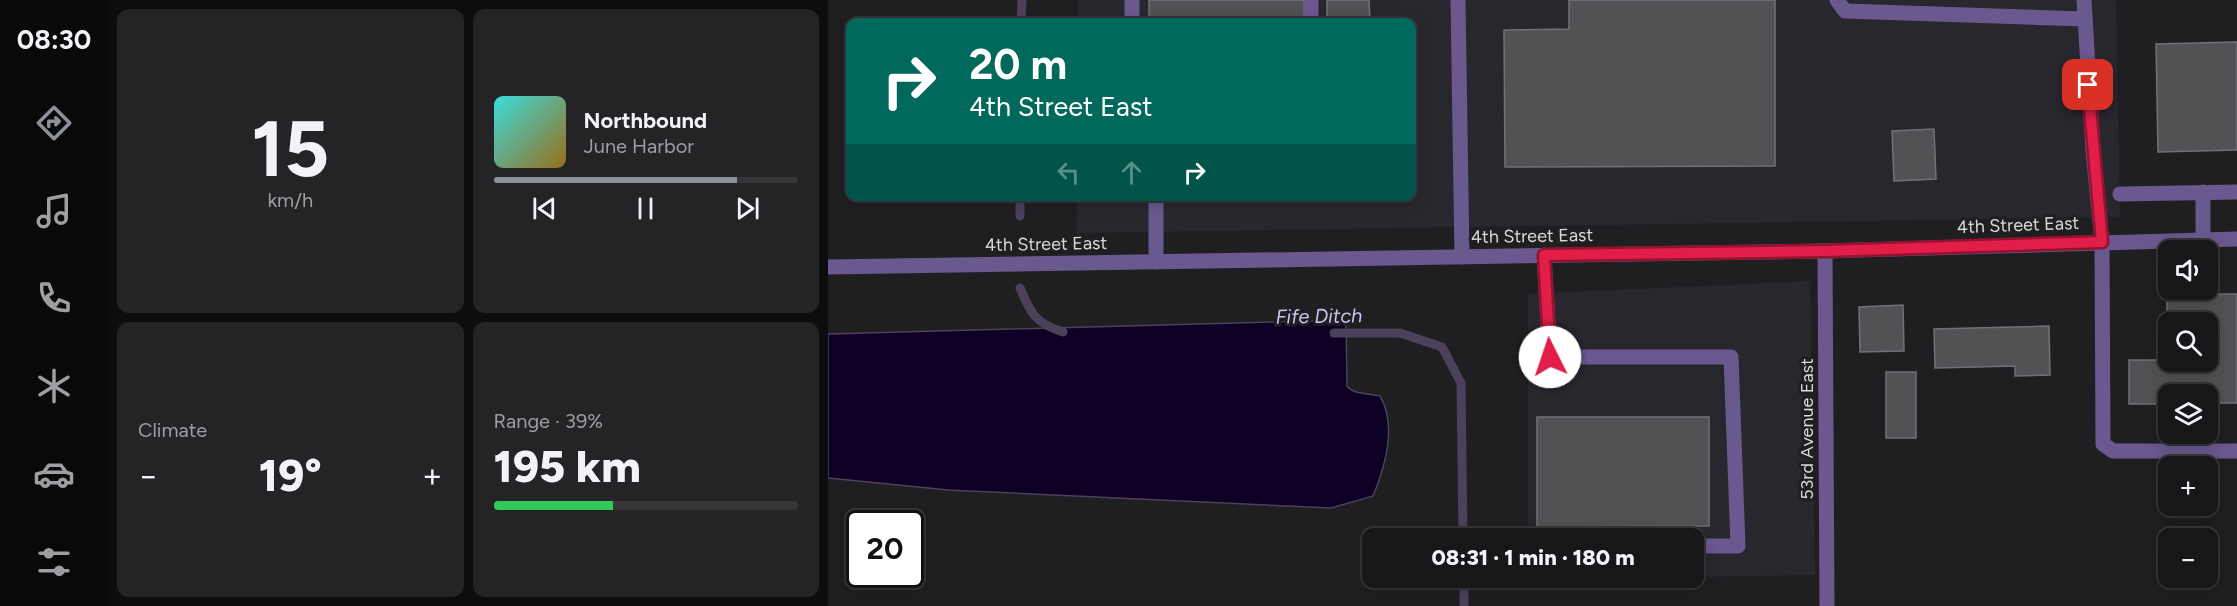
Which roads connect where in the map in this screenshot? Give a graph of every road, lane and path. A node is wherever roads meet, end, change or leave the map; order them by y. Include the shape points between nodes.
1 (1132, 0) edge
2 (1311, 0) edge
3 (1458, 0) edge
4 (1838, 0) edge
5 (2084, 0) edge
6 (1132, 18) edge
7 (1311, 18) edge
8 (2084, 19) junction
9 (2203, 192) junction
10 (2237, 192) edge
11 (2120, 194) dead end
12 (1156, 201) edge
13 (2237, 239) edge
14 (2203, 240) joint
15 (2158, 241) edge
16 (2102, 242) junction
17 (1825, 251) junction
18 (1544, 255) junction
19 (1462, 257) junction
20 (1156, 262) junction
21 (828, 267) edge
22 (2237, 451) edge
23 (1704, 546) edge
24 (1827, 606) edge

1 - 6 street
2 - 7 street
3 - 19 street
4 - 8 street via 1845,11
5 - 8 street
8 - 16 street
9 - 10 street
9 - 11 street
9 - 14 street
12 - 20 street
13 - 14 street, 4th Street East
15 - 16 street, 4th Street East
16 - 17 street, 4th Street East
16 - 22 street via 2103,444 2113,452
17 - 18 street, 4th Street East
17 - 24 street, 53rd Avenue East
18 - 19 street, 4th Street East
18 - 23 street via 1550,357 1731,357 1738,546
19 - 20 street, 4th Street East
20 - 21 street, 4th Street East

